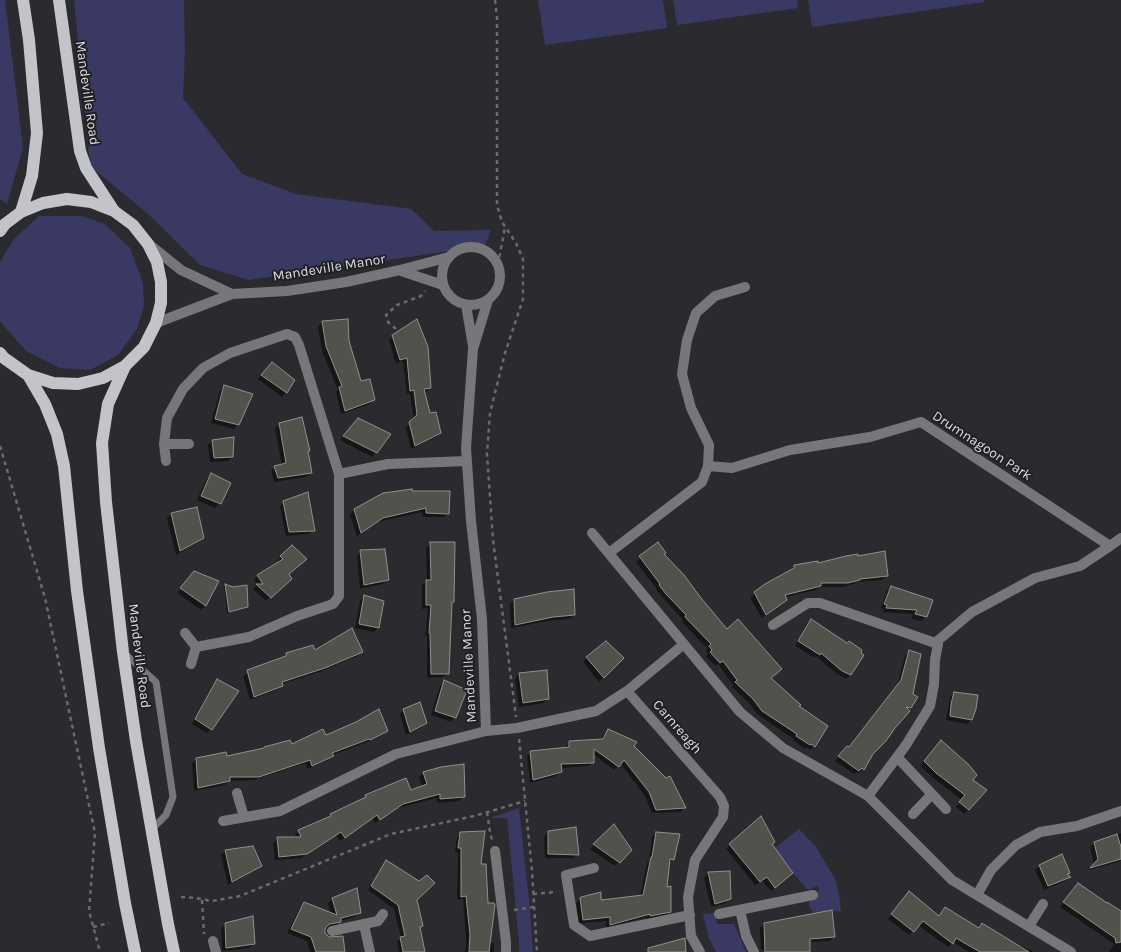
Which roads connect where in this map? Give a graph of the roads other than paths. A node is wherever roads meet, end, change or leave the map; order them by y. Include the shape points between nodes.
1 (23, 0) edge
2 (59, 0) edge
3 (114, 211) junction
4 (21, 212) junction
5 (0, 231) edge
6 (148, 244) junction
7 (449, 257) junction
8 (400, 270) junction
9 (444, 285) junction
10 (746, 287) dead end
11 (232, 294) junction
12 (488, 300) junction
13 (466, 305) junction
14 (156, 323) junction
15 (473, 350) junction
16 (0, 353) edge
17 (125, 366) junction
18 (28, 376) junction
19 (164, 444) junction
20 (189, 444) dead end
21 (166, 461) dead end
22 (467, 461) junction
23 (708, 466) junction
24 (339, 474) junction
25 (592, 533) dead end
26 (1121, 538) edge
27 (1110, 546) junction
28 (609, 553) junction
29 (773, 625) dead end
30 (185, 633) dead end
31 (935, 643) junction
32 (684, 644) junction
33 (196, 647) junction
34 (123, 652) junction
35 (191, 664) dead end
36 (627, 691) junction
37 (486, 731) junction
38 (898, 758) junction
39 (237, 794) dead end
40 (932, 794) junction
41 (868, 796) junction
42 (946, 809) dead end
43 (1121, 811) edge
44 (914, 814) dead end
45 (244, 817) junction
46 (223, 821) dead end
47 (151, 830) junction
48 (495, 851) road end
49 (594, 868) dead end
50 (813, 895) dead end
51 (977, 895) junction
52 (1043, 904) dead end
53 (740, 910) junction
54 (384, 914) dead end
55 (719, 914) dead end
56 (690, 915) junction
57 (364, 925) junction
58 (1029, 926) junction
59 (332, 931) dead end
60 (213, 941) road end
61 (135, 952) edge
62 (174, 952) edge
63 (216, 952) edge
64 (370, 952) edge
65 (506, 952) edge
66 (700, 952) edge
67 (754, 952) edge
68 (1071, 952) edge

1 - 4 main road via 37,133 32,176
2 - 3 main road, Mandeville Road via 80,151 86,168
3 - 4 main road via 92,202 67,199
3 - 6 main road via 133,225
4 - 5 main road
6 - 11 street, Mandeville Manor via 181,270
6 - 14 main road via 157,262 161,282 161,303
7 - 8 street, Mandeville Manor
7 - 9 street via 442,276
7 - 12 street, Mandeville Manor via 465,247 485,250 492,256 500,274 499,284
8 - 9 street, Mandeville Manor
8 - 11 street, Mandeville Manor via 287,291
9 - 13 street, Mandeville Manor via 452,298
10 - 23 street via 715,296 702,307 696,313 687,340 682,374 691,408 709,445
11 - 14 street, Mandeville Manor
12 - 13 street
12 - 15 street, Mandeville Manor
13 - 15 street, Mandeville Manor
14 - 17 main road via 144,347
15 - 22 street, Mandeville Manor
16 - 18 main road
17 - 18 main road via 103,378 78,384 52,383
17 - 34 main road, Mandeville Road via 108,404 102,443
18 - 61 main road via 45,404 57,434 64,466 99,748
19 - 20 street
19 - 21 street
19 - 24 street via 167,418 183,389 203,368 230,353 287,334 295,337 299,345
22 - 24 street via 388,464
22 - 37 street, Mandeville Manor via 482,619
23 - 27 street, Drumnagoon Park via 732,468 790,450 870,437 921,422
23 - 28 street via 702,482
24 - 33 street via 339,596 333,604 249,637
25 - 28 street
26 - 27 street
27 - 31 street via 1080,566 1035,578 972,612
28 - 32 street
29 - 31 street via 808,603 820,603
30 - 33 street
31 - 38 street via 938,644 930,706
32 - 36 street
32 - 41 street via 740,712 783,748
33 - 35 street
34 - 47 main road, Mandeville Road
34 - 47 lane via 156,682 173,797 166,815
36 - 37 street via 596,712
36 - 56 street, Carnreagh via 720,797 724,806 723,817 695,860 688,897
37 - 45 street, Mandeville Manor via 396,754 280,811
38 - 40 street
38 - 41 street
39 - 45 street
40 - 42 street
40 - 44 street
41 - 51 street via 952,880
43 - 51 street via 1077,826 1040,832 1016,845 991,870
45 - 46 street, Mandeville Manor
47 - 62 main road, Mandeville Road
48 - 65 street
49 - 56 street via 566,875 574,925 590,936
50 - 53 street
51 - 58 street
52 - 58 street
53 - 55 street
53 - 67 street via 746,936
54 - 57 street via 378,921
56 - 66 street, Carnreagh via 691,936
57 - 59 street
57 - 64 street
58 - 68 street
60 - 63 street

